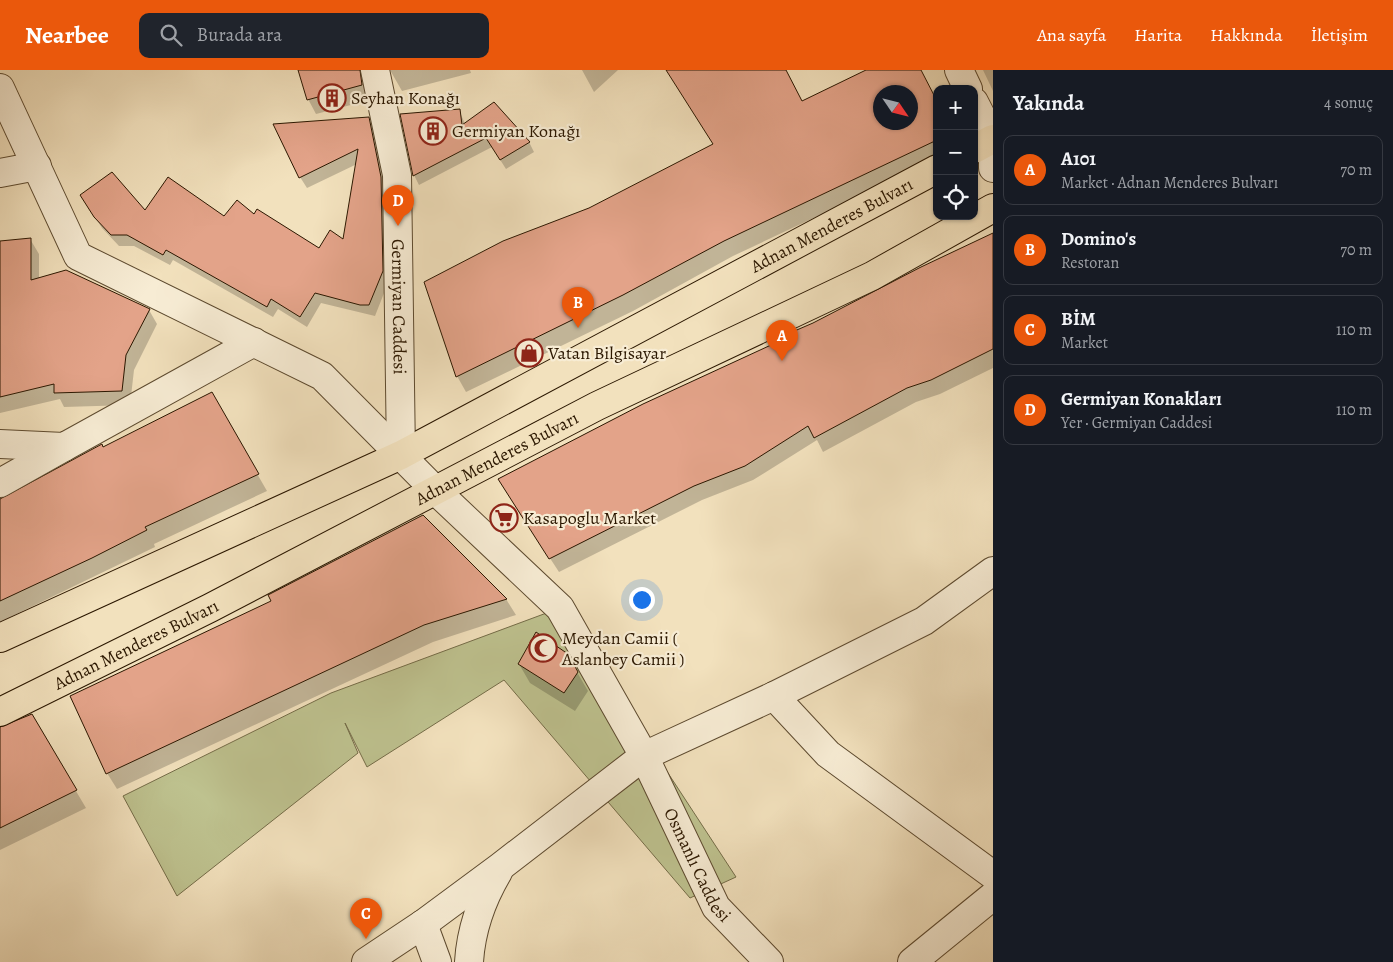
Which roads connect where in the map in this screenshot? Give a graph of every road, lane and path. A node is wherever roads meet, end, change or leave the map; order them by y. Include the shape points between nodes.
1 (375, 70) edge
2 (958, 70) edge
3 (966, 85) edge
4 (0, 88) edge
5 (978, 110) edge
6 (993, 139) edge
7 (978, 147) edge
8 (37, 166) junction
9 (993, 168) edge
10 (933, 171) edge
11 (0, 173) edge
12 (993, 208) edge
13 (254, 342) junction
14 (0, 444) edge
15 (64, 447) junction
16 (401, 455) junction
17 (0, 483) edge
18 (436, 491) junction
19 (993, 571) edge
20 (0, 638) edge
21 (774, 696) junction
22 (0, 712) edge
23 (644, 756) junction
24 (500, 867) junction
25 (993, 875) edge
26 (993, 896) edge
27 (409, 941) edge
28 (366, 962) edge
29 (437, 962) edge
30 (469, 962) edge
31 (769, 962) edge
32 (912, 962) edge

1 - 16 street, Germiyan Caddesi via 397,175
2 - 3 street
4 - 8 street, Osmanlı Caddesi
5 - 6 street
6 - 7 main road
6 - 9 street
8 - 11 street
8 - 13 street, Osmanlı Caddesi via 78,256
10 - 16 main road, Adnan Menderes Bulvarı
12 - 18 main road, Adnan Menderes Bulvarı via 872,276 597,406
13 - 15 street
13 - 16 street, Osmanlı Caddesi via 322,376
14 - 15 street
15 - 17 street
16 - 18 street, Osmanlı Caddesi
16 - 20 main road, Adnan Menderes Bulvarı
18 - 22 main road, Adnan Menderes Bulvarı
18 - 23 street, Osmanlı Caddesi via 560,608
19 - 21 street via 924,621
21 - 23 street
21 - 25 street via 828,754
23 - 24 street
23 - 31 street, Osmanlı Caddesi via 716,908
24 - 27 street
24 - 30 street via 477,918
26 - 32 street
27 - 28 street
27 - 29 street

